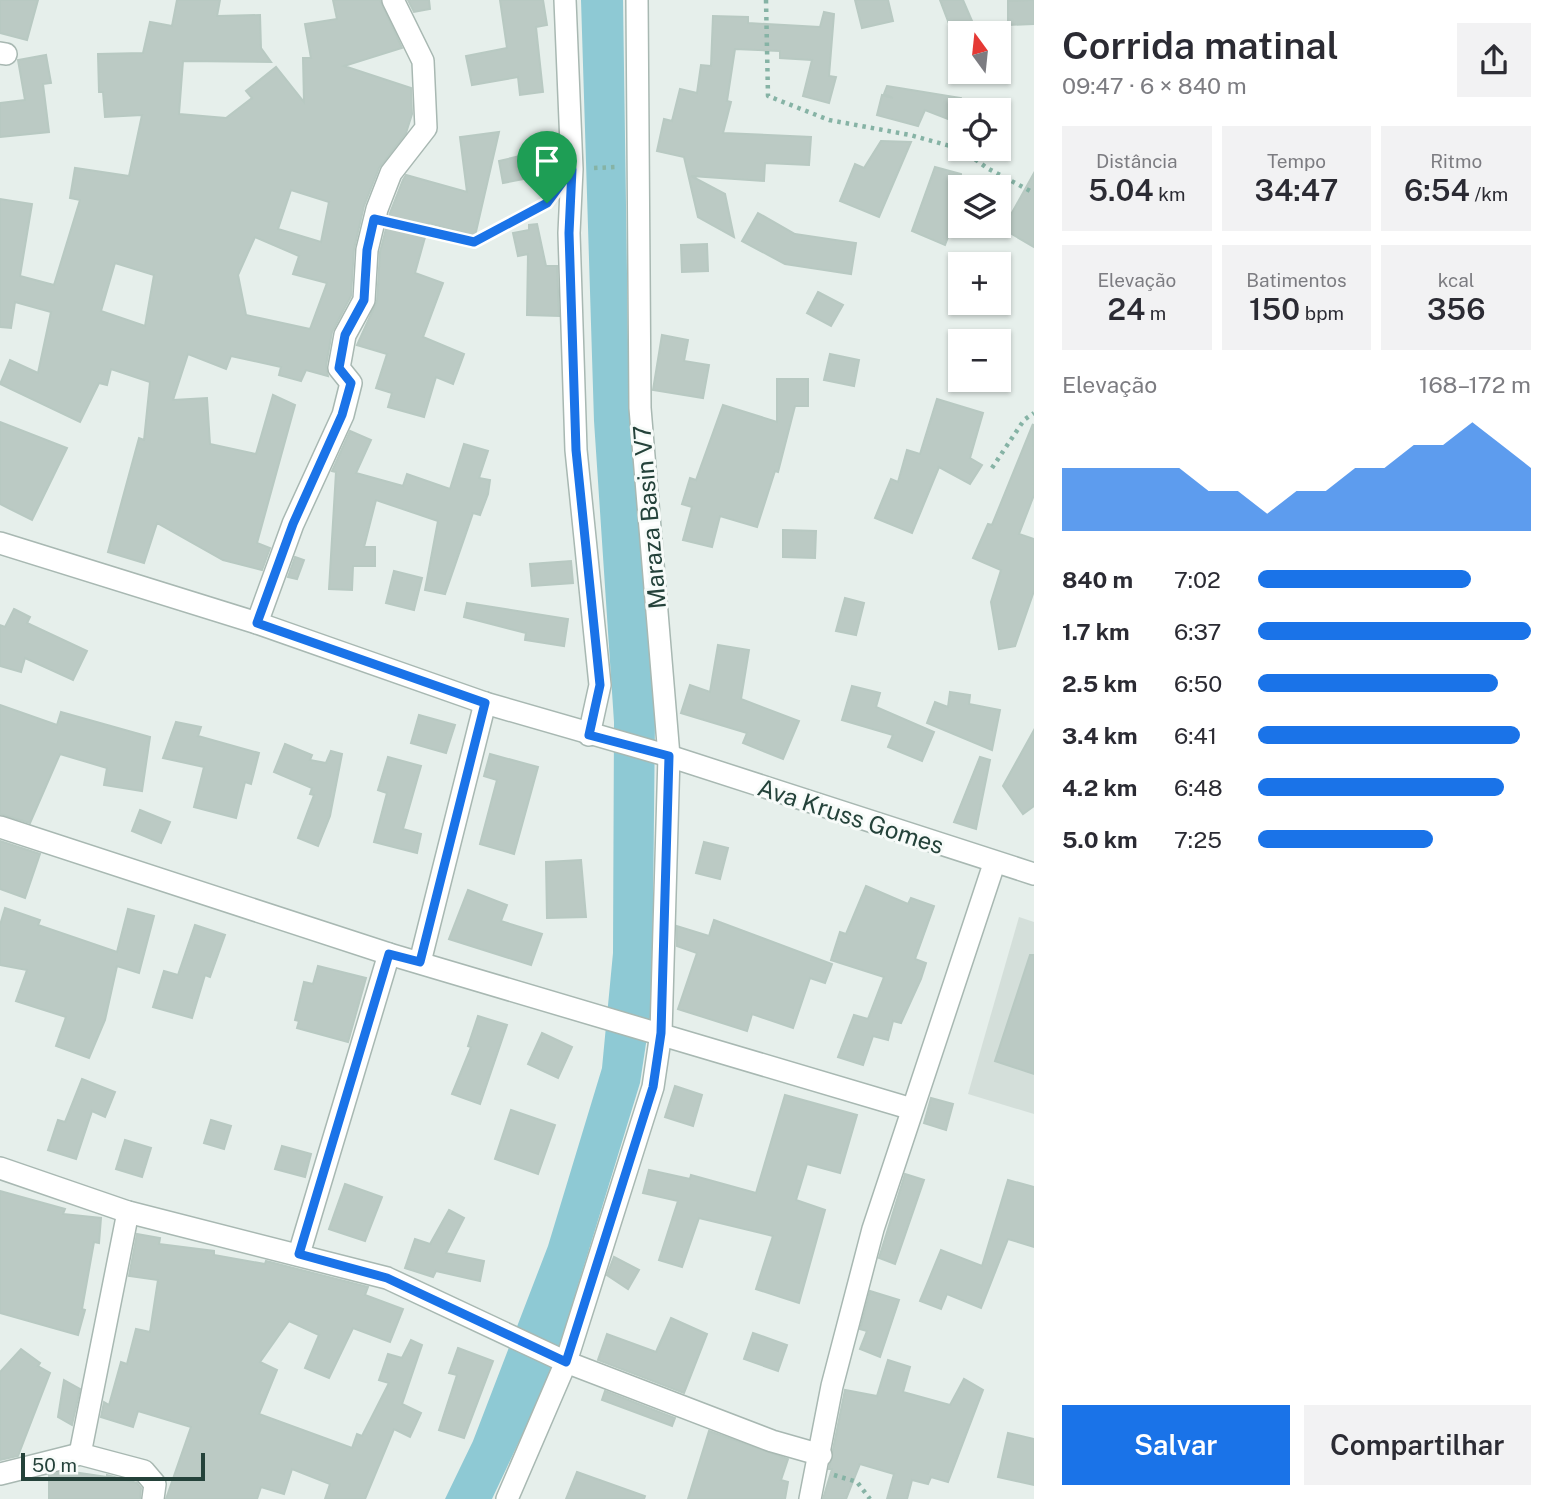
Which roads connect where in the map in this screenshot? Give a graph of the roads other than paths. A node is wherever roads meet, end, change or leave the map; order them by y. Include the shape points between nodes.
1 (393, 0) edge
2 (565, 0) edge
3 (636, 0) edge
4 (0, 543) edge
5 (257, 623) junction
6 (485, 703) junction
7 (589, 735) junction
8 (669, 756) junction
9 (0, 827) edge
10 (994, 864) junction
11 (1034, 874) edge
12 (389, 954) junction
13 (420, 962) junction
14 (661, 1033) junction
15 (912, 1109) junction
16 (0, 1168) edge
17 (128, 1212) junction
18 (299, 1254) junction
19 (566, 1362) junction
20 (80, 1454) junction
21 (819, 1463) junction
22 (0, 1474) edge
23 (153, 1499) edge
24 (508, 1499) edge
25 (810, 1499) edge

1 - 5 street via 423,61 426,128 391,173 374,219 364,300 345,335 339,368 351,383 342,415 293,524
2 - 7 street via 576,450 600,685
3 - 8 street, Maraza Basin V7 via 640,408
4 - 5 street, Ava Kruss Gomes
5 - 6 street, Ava Kruss Gomes
6 - 7 street, Ava Kruss Gomes
6 - 13 street
7 - 8 street, Ava Kruss Gomes
8 - 10 street, Ava Kruss Gomes
8 - 14 street, Maraza Basin V7
9 - 12 street
10 - 11 street, Ava Kruss Gomes
10 - 15 street
12 - 13 street
12 - 18 street
13 - 14 street
14 - 15 street
14 - 19 street, Maraza Basin V7 via 653,1087
15 - 21 street via 832,1386
16 - 17 street
17 - 18 street
17 - 20 street
18 - 19 street via 387,1278
19 - 21 street
19 - 24 street, Maraza Basin V7
20 - 22 street
20 - 23 street via 144,1471 155,1483
21 - 25 street

